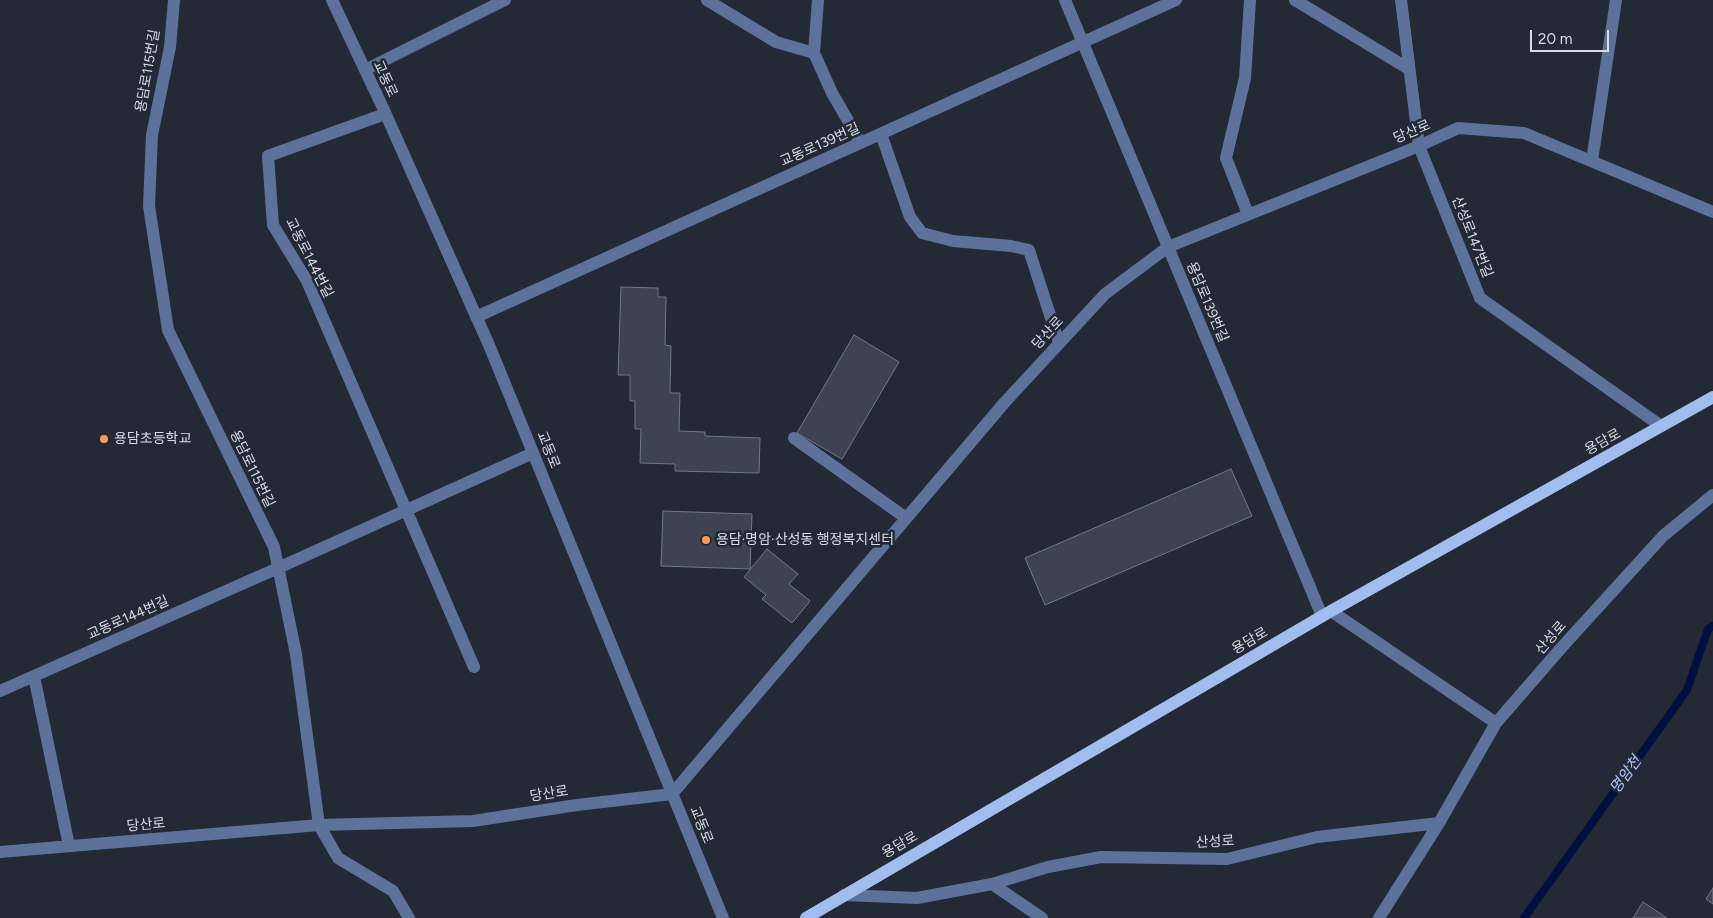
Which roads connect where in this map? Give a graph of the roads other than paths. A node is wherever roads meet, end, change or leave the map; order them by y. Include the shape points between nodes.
1 (174, 0) edge
2 (332, 0) edge
3 (505, 0) edge
4 (708, 0) edge
5 (818, 0) edge
6 (1065, 0) edge
7 (1176, 0) edge
8 (1250, 0) edge
9 (1295, 0) edge
10 (1401, 0) edge
11 (1616, 0) edge
12 (1083, 43) junction
13 (814, 52) junction
14 (1410, 69) junction
15 (365, 70) junction
16 (385, 114) junction
17 (881, 134) junction
18 (861, 143) junction
19 (1419, 146) junction
20 (1592, 161) junction
21 (1713, 212) edge
22 (1248, 214) junction
23 (1168, 247) junction
24 (476, 318) junction
25 (1059, 344) junction
26 (1713, 397) edge
27 (1661, 426) junction
28 (794, 438) dead end
29 (533, 454) junction
30 (1713, 495) edge
31 (405, 511) junction
32 (906, 518) junction
33 (278, 568) junction
34 (1326, 614) junction
35 (474, 667) dead end
36 (34, 676) junction
37 (0, 691) edge
38 (1496, 723) junction
39 (672, 794) junction
40 (1439, 823) junction
41 (319, 825) junction
42 (69, 846) junction
43 (0, 852) edge
44 (992, 884) junction
45 (844, 895) junction
46 (409, 918) edge
47 (723, 918) edge
48 (806, 918) edge
49 (1042, 918) edge
50 (1380, 918) edge

1 - 33 street, 용담로115번길 via 170,47 152,135 149,206 168,330 274,547
2 - 15 street, 교동로
3 - 15 street
4 - 13 street via 776,42
5 - 13 street
6 - 12 street, 용담로139번길
7 - 12 street, 교동로139번길
8 - 22 street via 1244,78 1226,158
9 - 14 street
10 - 14 street, 산성로147번길
11 - 20 street
12 - 17 street, 교동로139번길
12 - 23 street, 용담로139번길
13 - 18 street via 832,93
14 - 19 street, 산성로147번길
15 - 16 street, 교동로
16 - 24 street, 교동로
16 - 31 street, 교동로144번길 via 268,156 273,225 307,281
17 - 18 street, 교동로139번길
17 - 25 street via 910,217 922,232 953,241 1029,250
18 - 24 street, 교동로139번길
19 - 20 street, 당산로 via 1458,128 1524,133
19 - 22 street, 당산로
19 - 27 street, 산성로147번길 via 1480,298
20 - 21 street, 당산로
22 - 23 street, 당산로
23 - 25 street, 당산로 via 1105,294
23 - 34 street, 용담로139번길
24 - 29 street, 교동로
25 - 32 street, 당산로
26 - 27 main road, 용담로
27 - 34 main road, 용담로
28 - 32 street
29 - 31 street, 교동로144번길
29 - 39 street, 교동로
30 - 38 street, 산성로 via 1663,536
31 - 33 street, 교동로144번길
31 - 35 street, 교동로144번길
32 - 39 street, 당산로
33 - 36 street, 교동로144번길
33 - 41 street, 용담로115번길 via 296,654
34 - 38 street
34 - 45 main road, 용담로
36 - 37 street, 교동로144번길
36 - 42 street
38 - 40 street, 산성로
39 - 41 street, 당산로 via 473,821
39 - 47 street, 교동로
40 - 44 street, 산성로 via 1317,837 1227,859 1100,857 1048,867
40 - 50 street, 산성로
41 - 42 street, 당산로
41 - 46 street, 용담로115번길 via 338,858 393,891
42 - 43 street, 당산로
44 - 45 street, 산성로 via 917,898
44 - 49 street
45 - 48 main road, 용담로

